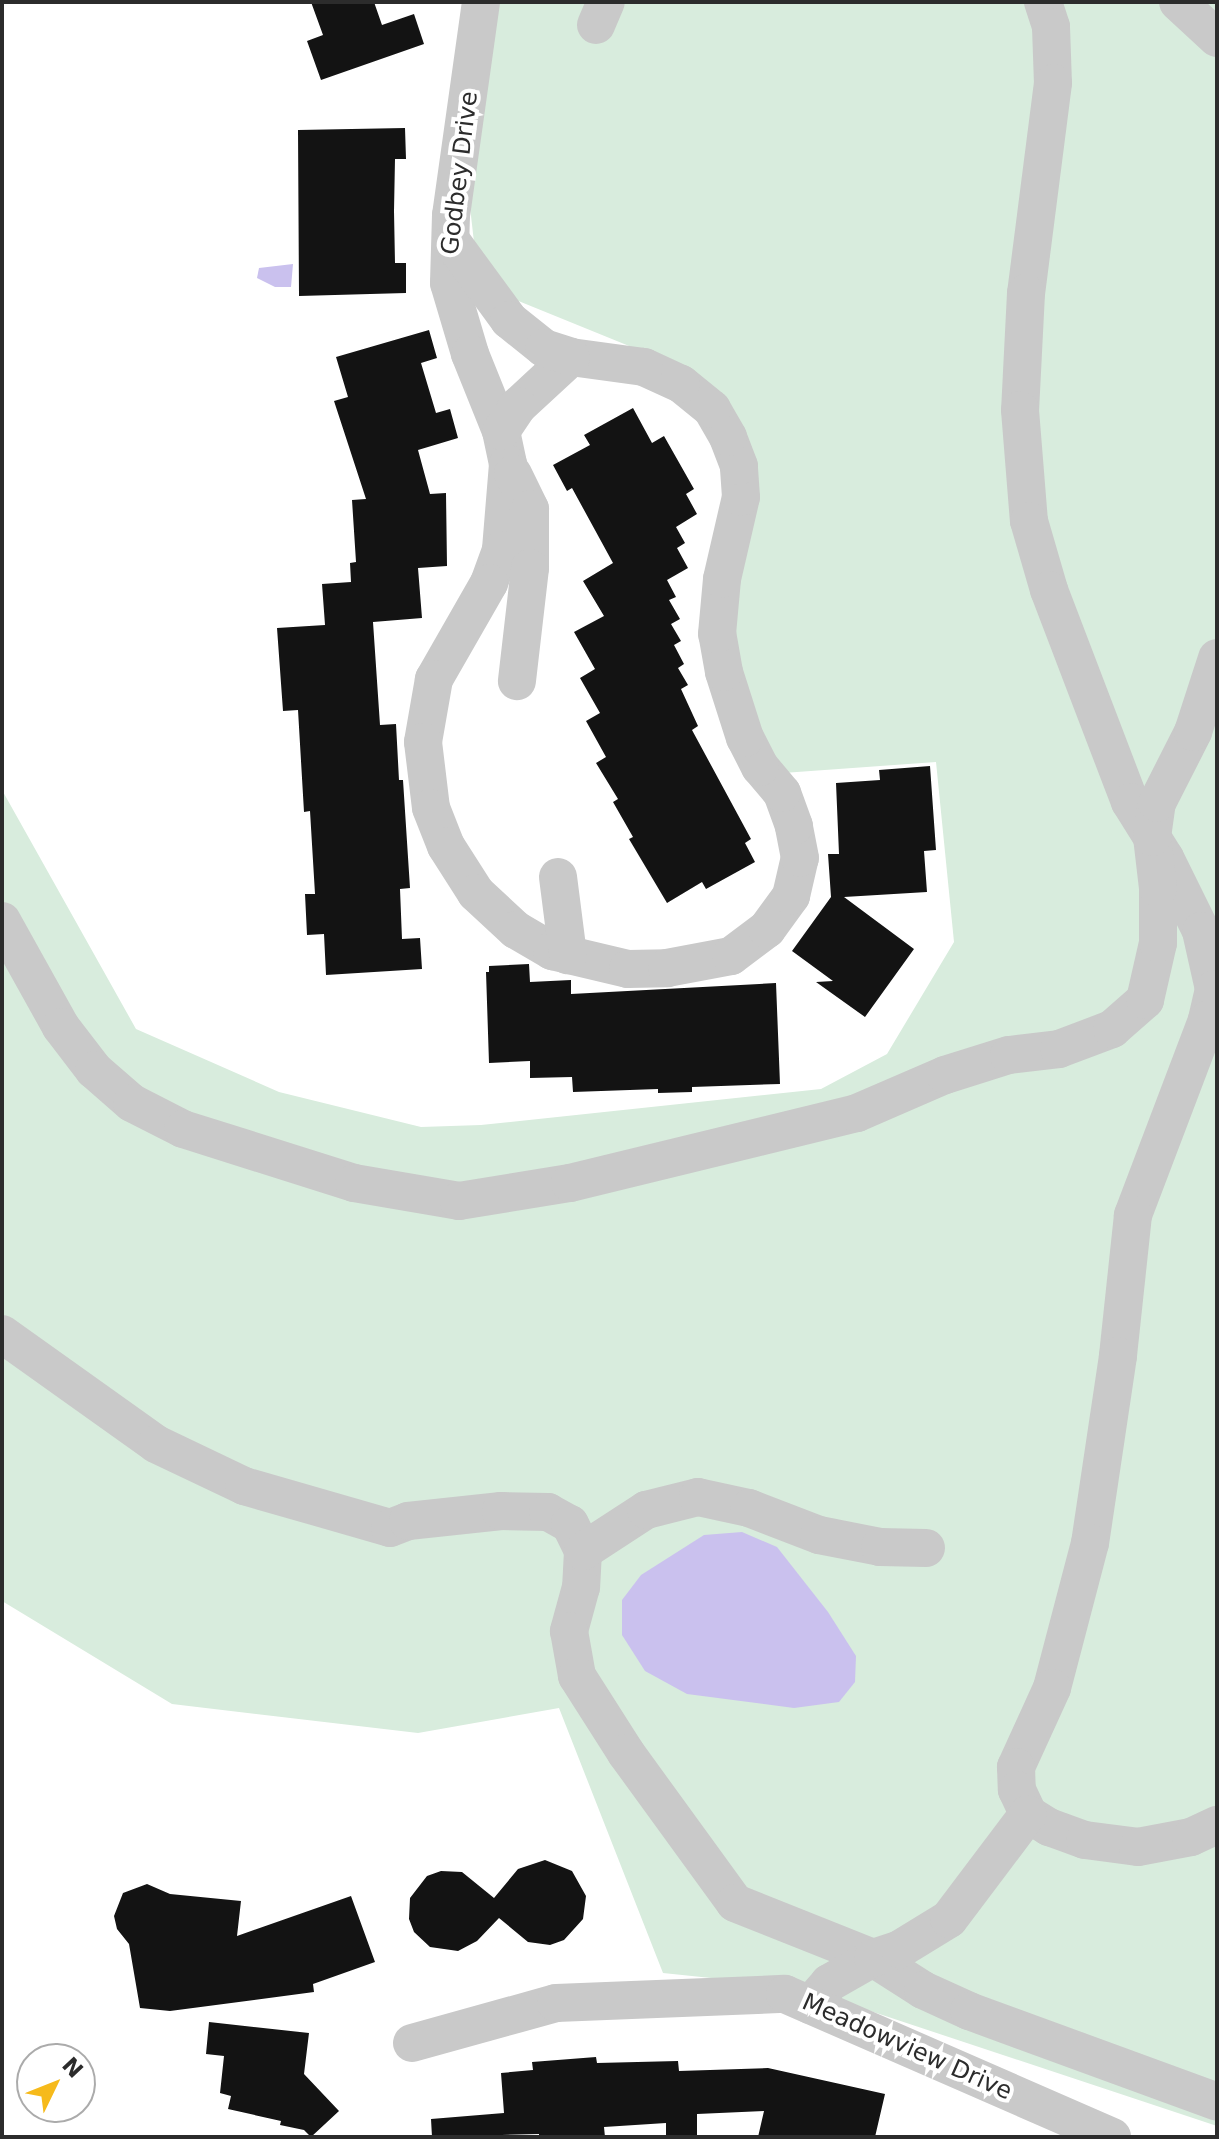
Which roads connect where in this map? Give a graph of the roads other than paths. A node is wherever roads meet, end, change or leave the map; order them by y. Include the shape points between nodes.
1 (481, 2) edge
2 (1043, 2) edge
3 (1178, 2) edge
4 (1217, 38) edge
5 (452, 242) junction
6 (571, 357) junction
7 (504, 448) junction
8 (1217, 658) edge
9 (517, 681) dead end
10 (1152, 837) junction
11 (558, 877) dead end
12 (2, 921) edge
13 (568, 955) junction
14 (2, 1334) edge
15 (926, 1548) dead end
16 (583, 1551) junction
17 (1028, 1814) junction
18 (1217, 1825) edge
19 (873, 1958) junction
20 (810, 2005) junction
21 (412, 2043) dead end
22 (1217, 2102) edge
23 (1112, 2137) edge

1 - 5 street, Godbey Drive via 451,215
2 - 10 street via 1051,27 1053,83 1026,293 1020,410 1029,521 1049,590 1130,802
3 - 4 street
5 - 6 street, Godbey Drive via 509,320 544,348
5 - 7 street, Godbey Drive via 449,283
6 - 7 street via 518,406
6 - 13 street, Godbey Drive via 644,367 681,384 712,409 728,437 739,466 741,497 722,579 717,634 745,738 782,793 800,858 791,896 767,929 731,956 628,969
7 - 9 street via 530,509 530,568
7 - 13 street, Godbey Drive via 501,550 489,583 434,679 423,742 431,808 446,846 476,893 516,930
8 - 10 street via 1193,732 1157,803
10 - 12 street via 1158,943 1145,1000 1112,1029 1059,1049 1009,1055 945,1075 857,1113 570,1183 459,1201 354,1183 183,1129 132,1103 94,1070 61,1027
10 - 17 street via 1201,931 1214,989 1133,1215 1090,1543 1052,1688 1016,1767 1017,1790
11 - 13 street
14 - 16 street via 156,1444 244,1486 390,1528 408,1521 501,1511 548,1512 570,1524
15 - 16 street via 880,1547 819,1535 749,1508 698,1497 646,1510
16 - 19 street via 581,1587 569,1631 577,1676 626,1753 735,1903
17 - 18 street via 1085,1840 1138,1847 1191,1837
17 - 19 street via 949,1919 900,1949
19 - 20 street via 829,1983
19 - 22 street via 969,2011
20 - 21 street, Meadowview Drive via 785,1994 556,2003
20 - 23 street, Meadowview Drive

